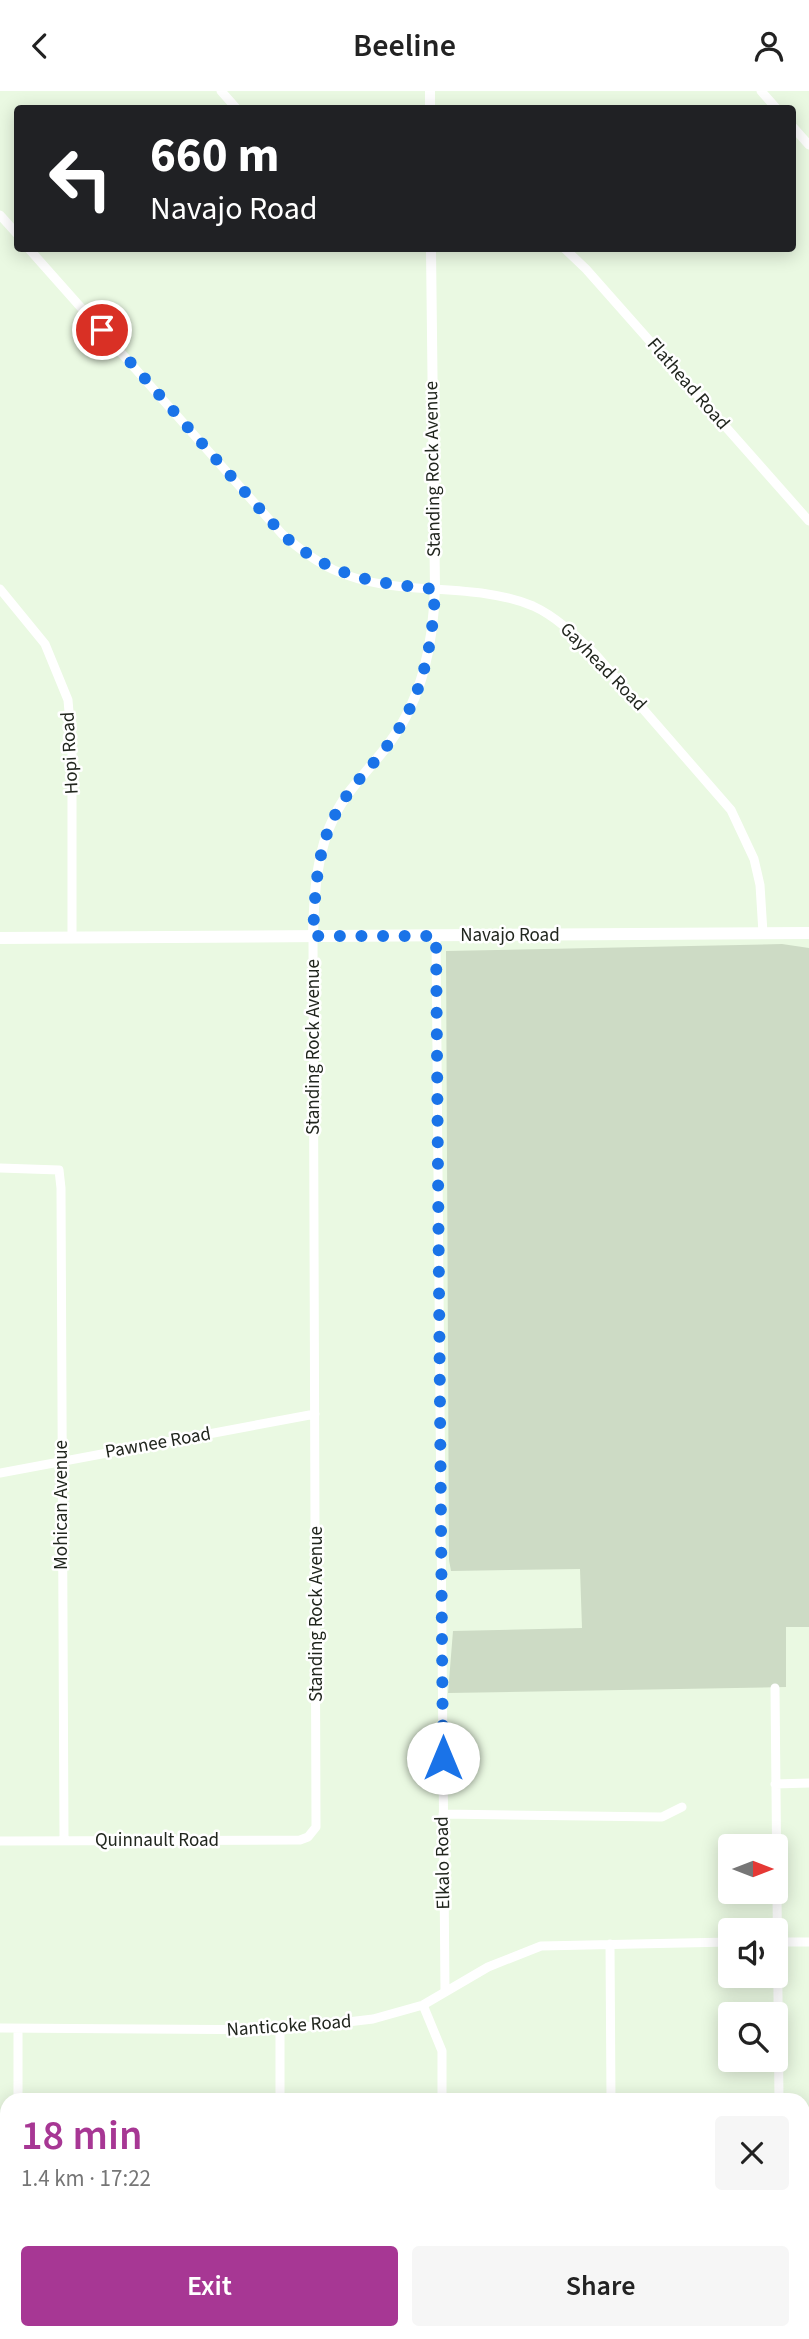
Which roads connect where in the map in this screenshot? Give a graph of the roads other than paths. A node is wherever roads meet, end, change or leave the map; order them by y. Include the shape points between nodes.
1 (222, 91) edge
2 (761, 91) edge
3 (234, 105) edge
4 (773, 105) edge
5 (796, 130) edge
6 (809, 145) edge
7 (0, 215) edge
8 (14, 231) edge
9 (32, 252) edge
10 (431, 252) edge
11 (568, 252) edge
12 (809, 521) edge
13 (0, 589) edge
14 (435, 589) junction
15 (763, 933) junction
16 (809, 933) edge
17 (313, 936) junction
18 (436, 936) junction
19 (72, 937) junction
20 (0, 938) edge
21 (0, 1168) edge
22 (315, 1414) junction
23 (61, 1461) junction
24 (0, 1473) edge
25 (775, 1688) dead end
26 (809, 1783) edge
27 (775, 1784) junction
28 (682, 1807) dead end
29 (443, 1814) junction
30 (312, 1833) joint
31 (64, 1840) junction
32 (0, 1841) edge
33 (777, 1918) edge
34 (718, 1942) edge
35 (788, 1942) edge
36 (809, 1942) edge
37 (610, 1944) junction
38 (778, 1988) edge
39 (445, 1991) junction
40 (423, 2005) junction
41 (0, 2028) edge
42 (18, 2030) junction
43 (280, 2030) junction
44 (18, 2093) edge
45 (280, 2093) edge
46 (442, 2093) edge
47 (611, 2093) edge
48 (779, 2093) edge

1 - 3 street
2 - 4 street
5 - 6 street
7 - 8 street
9 - 14 street, Gayhead Road via 282,534 325,565 352,577
10 - 14 street, Standing Rock Avenue
11 - 12 street, Flathead Road
13 - 19 street, Hopi Road via 45,644 68,701
14 - 15 street, Gayhead Road via 485,593 535,607 556,619 596,655 731,810 754,859
14 - 17 street, Standing Rock Avenue via 431,641 414,701 392,740 336,813 326,836 318,869
15 - 16 main road, Navajo Road
15 - 18 main road, Navajo Road
17 - 18 main road, Navajo Road
17 - 19 main road, Navajo Road
17 - 22 street, Standing Rock Avenue
18 - 29 street, Elkalo Road
19 - 20 main road, Navajo Road
21 - 23 street, Mohican Avenue via 59,1170
22 - 23 street, Pawnee Road
22 - 30 street, Standing Rock Avenue via 318,1817
23 - 24 street, Pawnee Road
23 - 31 street, Mohican Avenue
25 - 27 street
26 - 27 street
27 - 33 street
28 - 29 street via 662,1817
29 - 39 street, Elkalo Road
30 - 31 street, Quinnault Road via 300,1839
31 - 32 street, Quinnault Road
34 - 37 street, Nanticoke Road
35 - 36 street
37 - 39 street, Nanticoke Road via 541,1946
37 - 47 street
38 - 48 street
39 - 40 street, Nanticoke Road
40 - 43 street, Nanticoke Road via 373,2019
40 - 46 street via 442,2051
41 - 42 street, Nanticoke Road
42 - 43 street, Nanticoke Road
42 - 44 street
43 - 45 street

